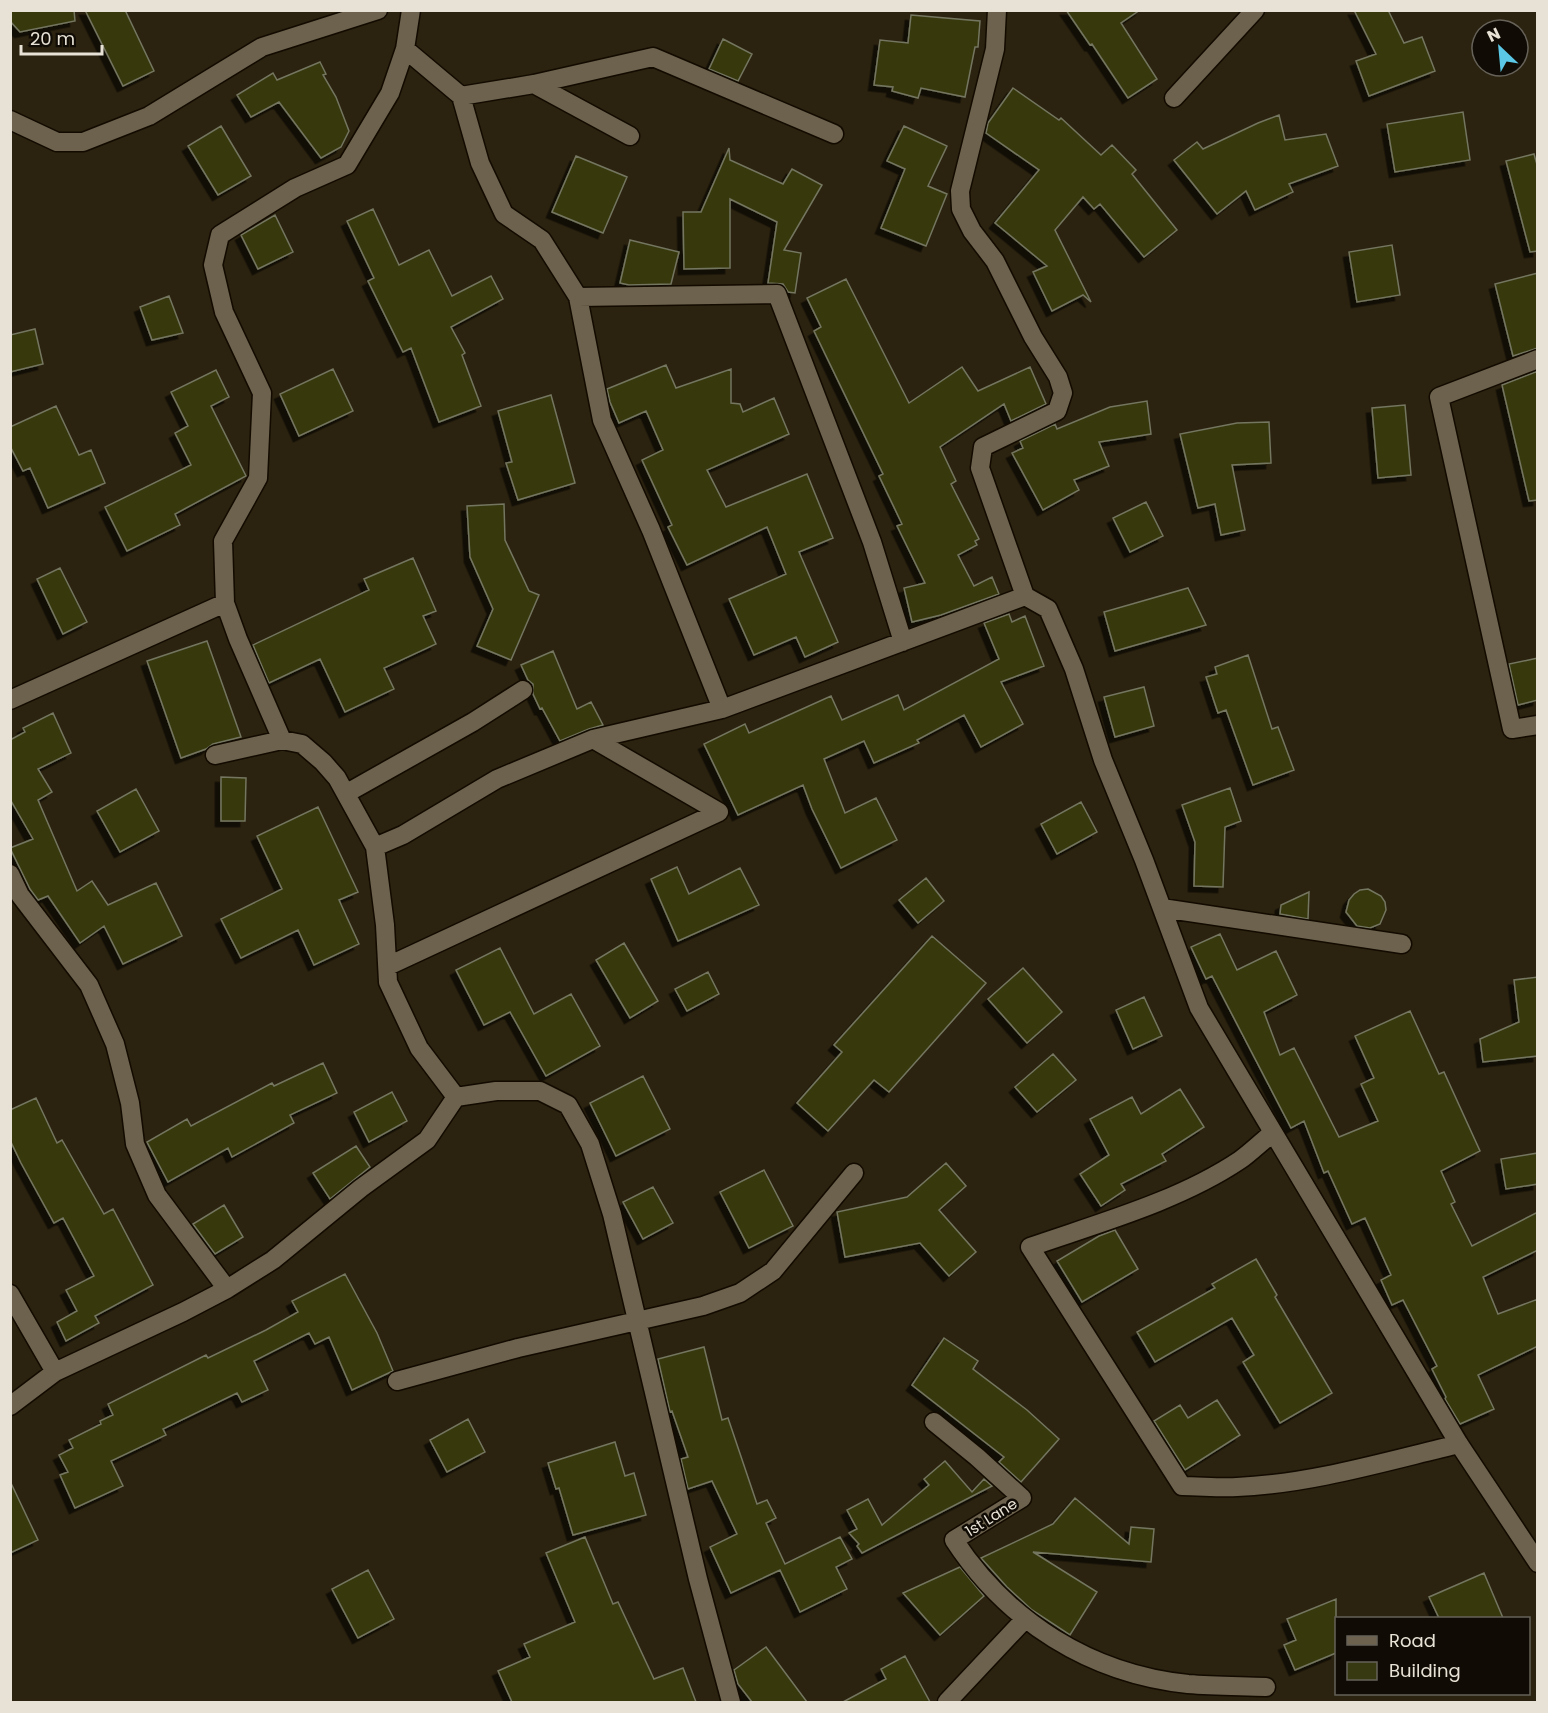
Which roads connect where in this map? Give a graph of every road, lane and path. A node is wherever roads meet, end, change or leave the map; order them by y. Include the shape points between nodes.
1 (378, 10) edge
2 (411, 10) edge
3 (997, 10) edge
4 (1256, 10) edge
5 (405, 49) junction
6 (534, 84) junction
7 (461, 96) junction
8 (1174, 98) dead end
9 (10, 120) edge
10 (834, 134) dead end
11 (630, 136) dead end
12 (578, 297) junction
13 (1538, 360) edge
14 (1025, 596) junction
15 (225, 603) junction
16 (903, 642) junction
17 (522, 690) dead end
18 (10, 700) edge
19 (722, 709) junction
20 (1538, 725) edge
21 (593, 739) junction
22 (282, 740) junction
23 (215, 755) dead end
24 (346, 793) junction
25 (375, 847) junction
26 (10, 874) edge
27 (1162, 908) junction
28 (1402, 944) dead end
29 (388, 966) junction
30 (456, 1097) junction
31 (1269, 1136) dead end
32 (854, 1173) dead end
33 (227, 1289) junction
34 (10, 1294) edge
35 (638, 1321) junction
36 (55, 1372) junction
37 (397, 1381) dead end
38 (10, 1406) edge
39 (934, 1422) dead end
40 (1459, 1444) junction
41 (1538, 1563) edge
42 (1025, 1619) junction
43 (1266, 1687) dead end
44 (731, 1702) edge
45 (947, 1702) edge

1 - 9 street via 262,47 149,116 83,142 57,142
2 - 5 street
3 - 14 street via 995,49 960,191 961,209 995,261 1063,393 1056,411 983,447 980,468
4 - 8 street
5 - 7 street
5 - 15 street via 390,93 347,165 295,188 220,235 213,265 224,312 262,393 258,478 223,541
6 - 7 street
6 - 10 street via 653,57
6 - 11 street
7 - 12 street via 480,163 504,214 542,240
12 - 16 street via 777,294 872,542
12 - 19 street via 602,420 651,530
13 - 20 street via 1439,397 1512,729
14 - 16 street
14 - 27 street via 1048,609
15 - 18 street
15 - 22 street
16 - 19 street
17 - 24 street
19 - 21 street
21 - 25 street via 497,779
21 - 29 street via 719,812
22 - 23 street
22 - 24 street via 302,744 323,762
24 - 25 street
25 - 29 street
26 - 33 street via 20,895 89,985 115,1044 130,1103 135,1144 157,1195
27 - 28 street
27 - 40 street via 1199,1008
29 - 30 street via 388,982 414,1039
30 - 33 street via 427,1140 273,1260
30 - 35 street via 496,1091 540,1091 568,1105 590,1144
31 - 40 street via 1211,1177 1154,1203 1030,1247 1182,1486 1260,1485 1332,1474
32 - 35 street via 773,1271 740,1293
33 - 36 street
34 - 36 street
35 - 37 street
35 - 44 street
36 - 38 street
39 - 42 street, 1st Lane via 1022,1498 954,1539 977,1573
40 - 41 street
42 - 43 street, 1st Lane via 1066,1646 1107,1665 1150,1678 1188,1684
42 - 45 street

